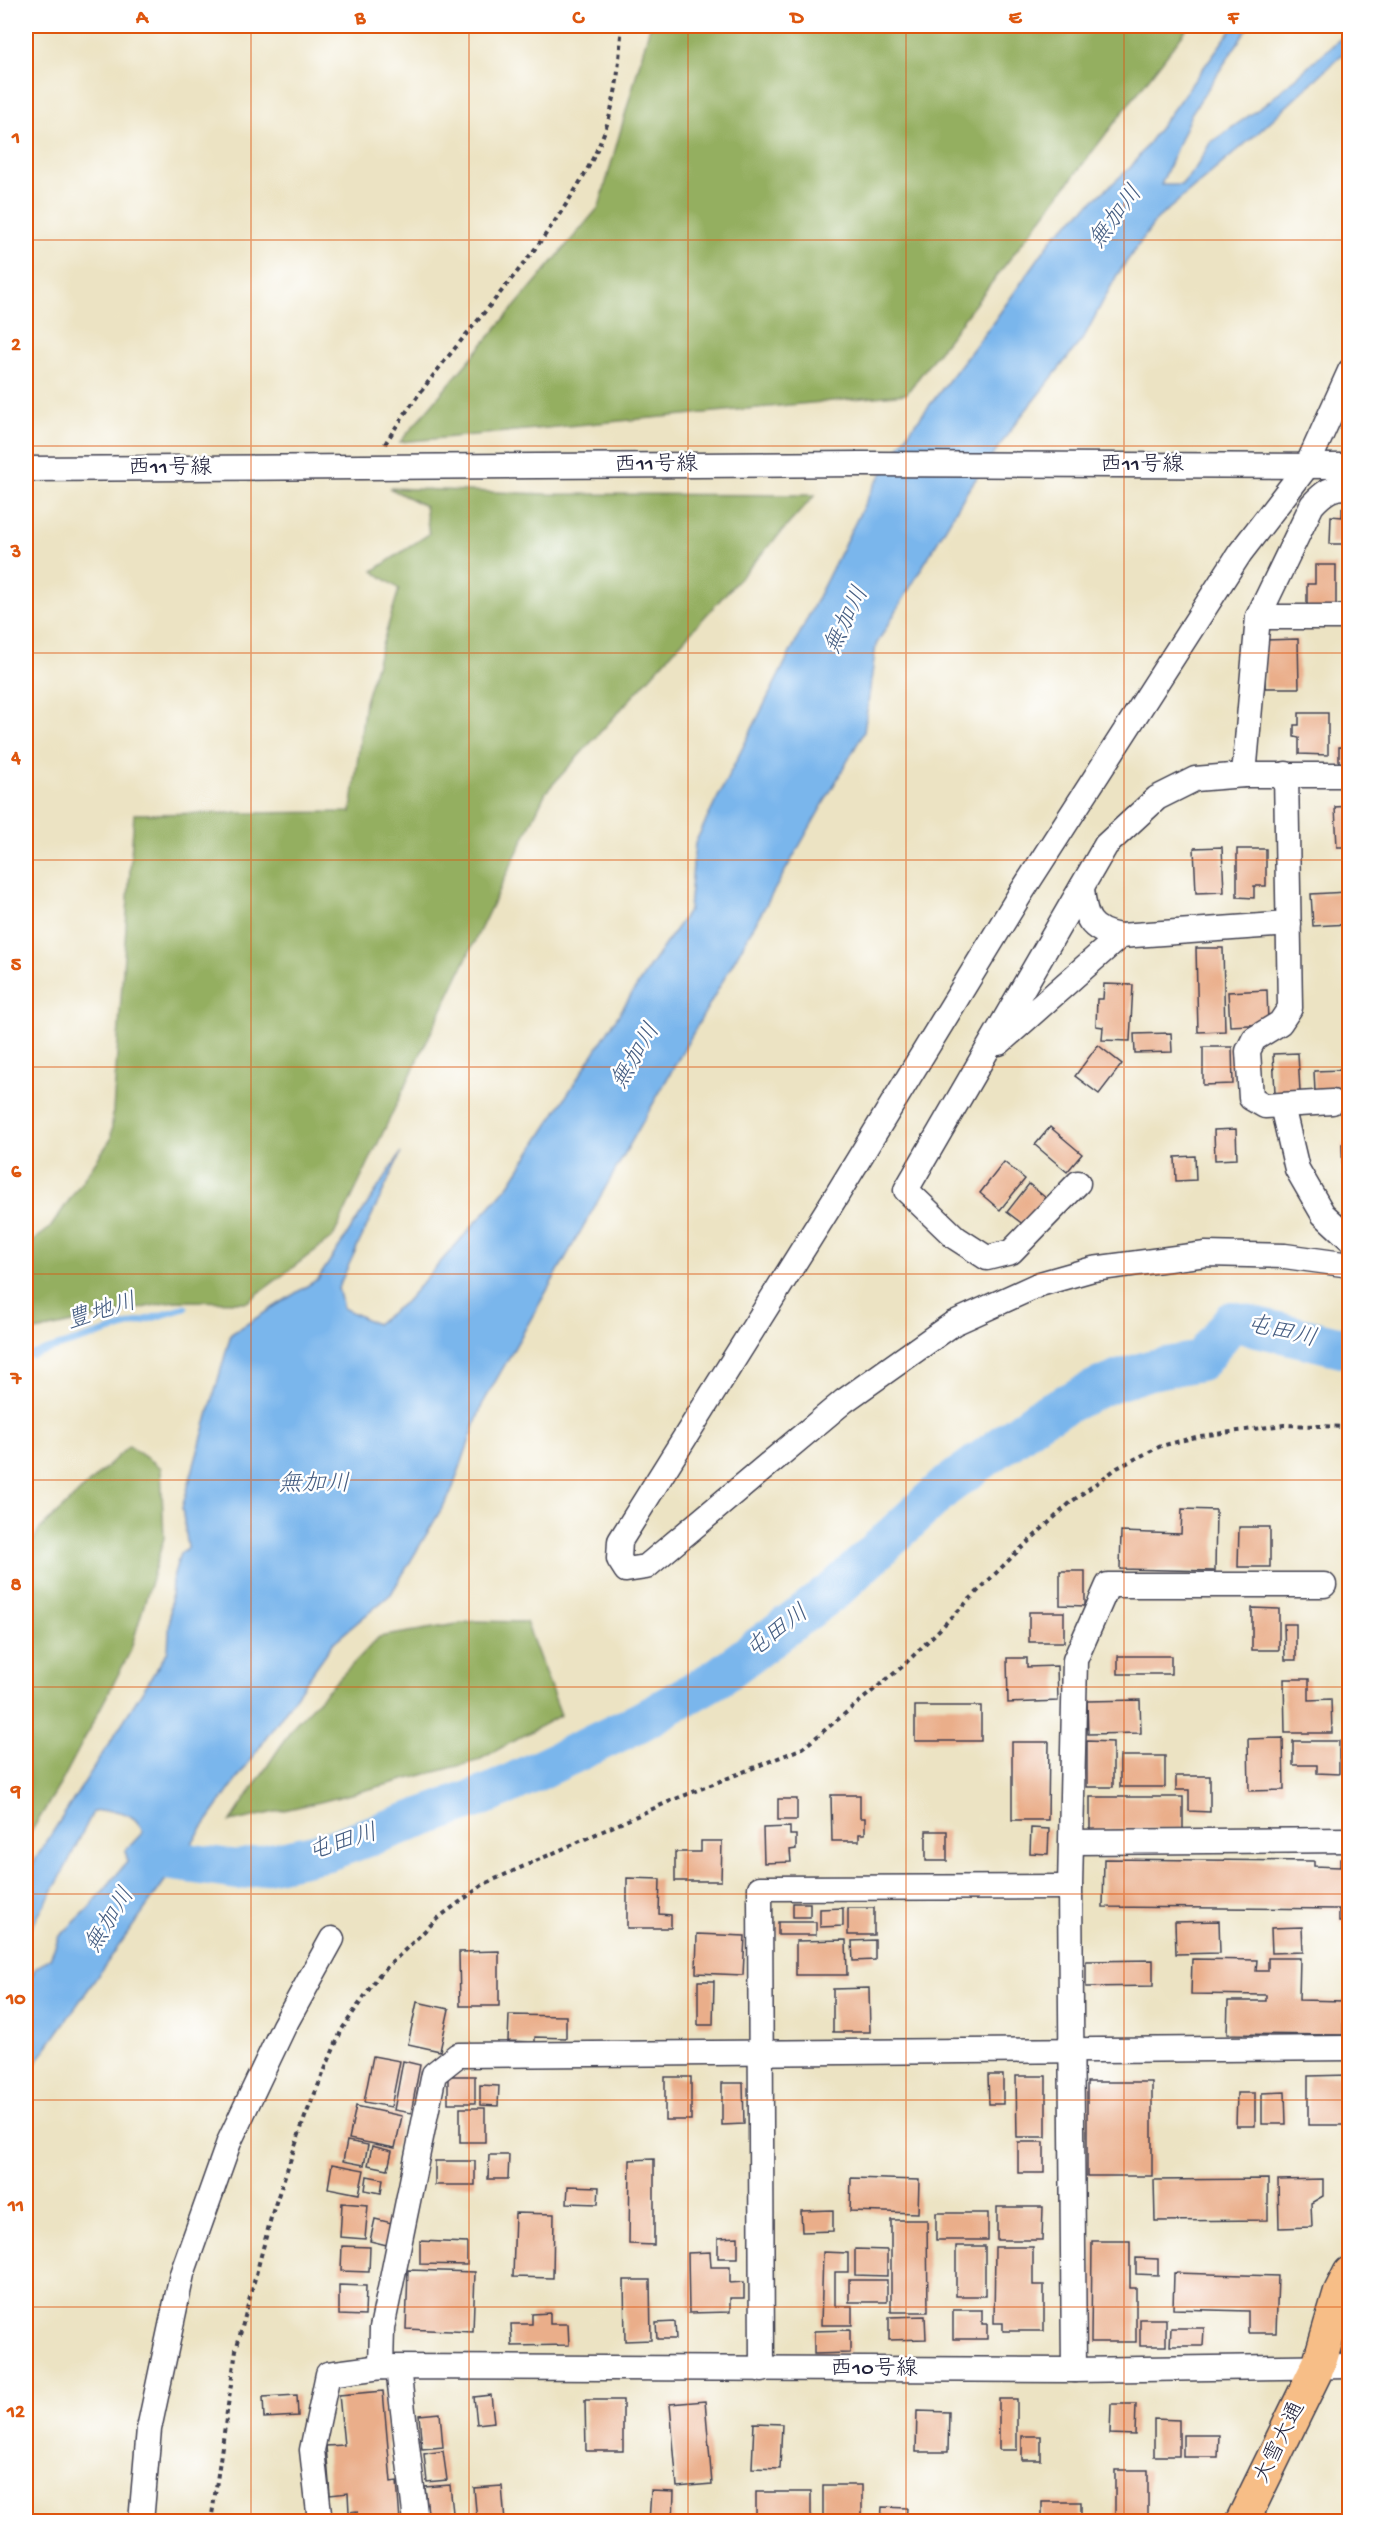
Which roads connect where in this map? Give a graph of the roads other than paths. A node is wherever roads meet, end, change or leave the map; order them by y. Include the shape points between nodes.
1 (1350, 371) edge
2 (1297, 466) junction
3 (1350, 466) edge
4 (26, 469) edge
5 (1350, 487) edge
6 (1258, 617) junction
7 (1350, 617) edge
8 (1286, 774) junction
9 (1244, 775) junction
10 (1350, 775) edge
11 (1082, 887) junction
12 (1289, 924) junction
13 (1120, 936) junction
14 (984, 1057) junction
15 (1332, 1102) dead end
16 (1282, 1106) junction
17 (1078, 1183) dead end
18 (1350, 1239) edge
19 (1350, 1265) edge
20 (1324, 1585) dead end
21 (1350, 1840) edge
22 (1072, 1842) junction
23 (1070, 1887) junction
24 (332, 1939) dead end
25 (1350, 2048) edge
26 (1071, 2050) junction
27 (759, 2053) junction
28 (1350, 2273) edge
29 (1350, 2322) edge
30 (1334, 2365) edge
31 (389, 2367) junction
32 (762, 2370) junction
33 (1074, 2370) junction
34 (141, 2522) edge
35 (320, 2522) edge
36 (416, 2522) edge
37 (1242, 2522) edge

1 - 2 street
2 - 3 street, 西11号線
2 - 4 street, 西11号線 via 863,464
2 - 19 street via 1021,893 620,1541 619,1559 626,1570 646,1567 844,1401 954,1323 1040,1284 1093,1269 1206,1254 1285,1256
5 - 6 street via 1337,486 1312,505
6 - 7 street
6 - 9 street
8 - 9 street
8 - 10 street
8 - 12 street
9 - 11 street via 1195,779 1157,798 1106,845
11 - 13 street via 1084,910 1091,923 1103,933
11 - 14 street
12 - 13 street
12 - 16 street via 1290,1008 1280,1023 1254,1039 1248,1050 1251,1098 1265,1106
13 - 14 street
14 - 17 street via 906,1190 956,1238 987,1258 1011,1252
15 - 16 street
16 - 18 street via 1297,1169 1323,1214
20 - 22 street via 1108,1585 1075,1660
21 - 22 street
22 - 23 street
23 - 26 street
23 - 27 street via 760,1888
24 - 34 street via 284,2026 229,2142 182,2274 149,2429
25 - 26 street
26 - 27 street
26 - 33 street
27 - 31 street via 458,2055 434,2074 382,2328
27 - 32 street
28 - 30 highway, 大雪大通 via 1340,2293
29 - 30 highway, 大雪大通
30 - 33 street, 西10号線
30 - 37 highway, 大雪大通
31 - 32 street, 西10号線
31 - 35 street, 西10号線 via 328,2374 312,2450
31 - 36 street
32 - 33 street, 西10号線

